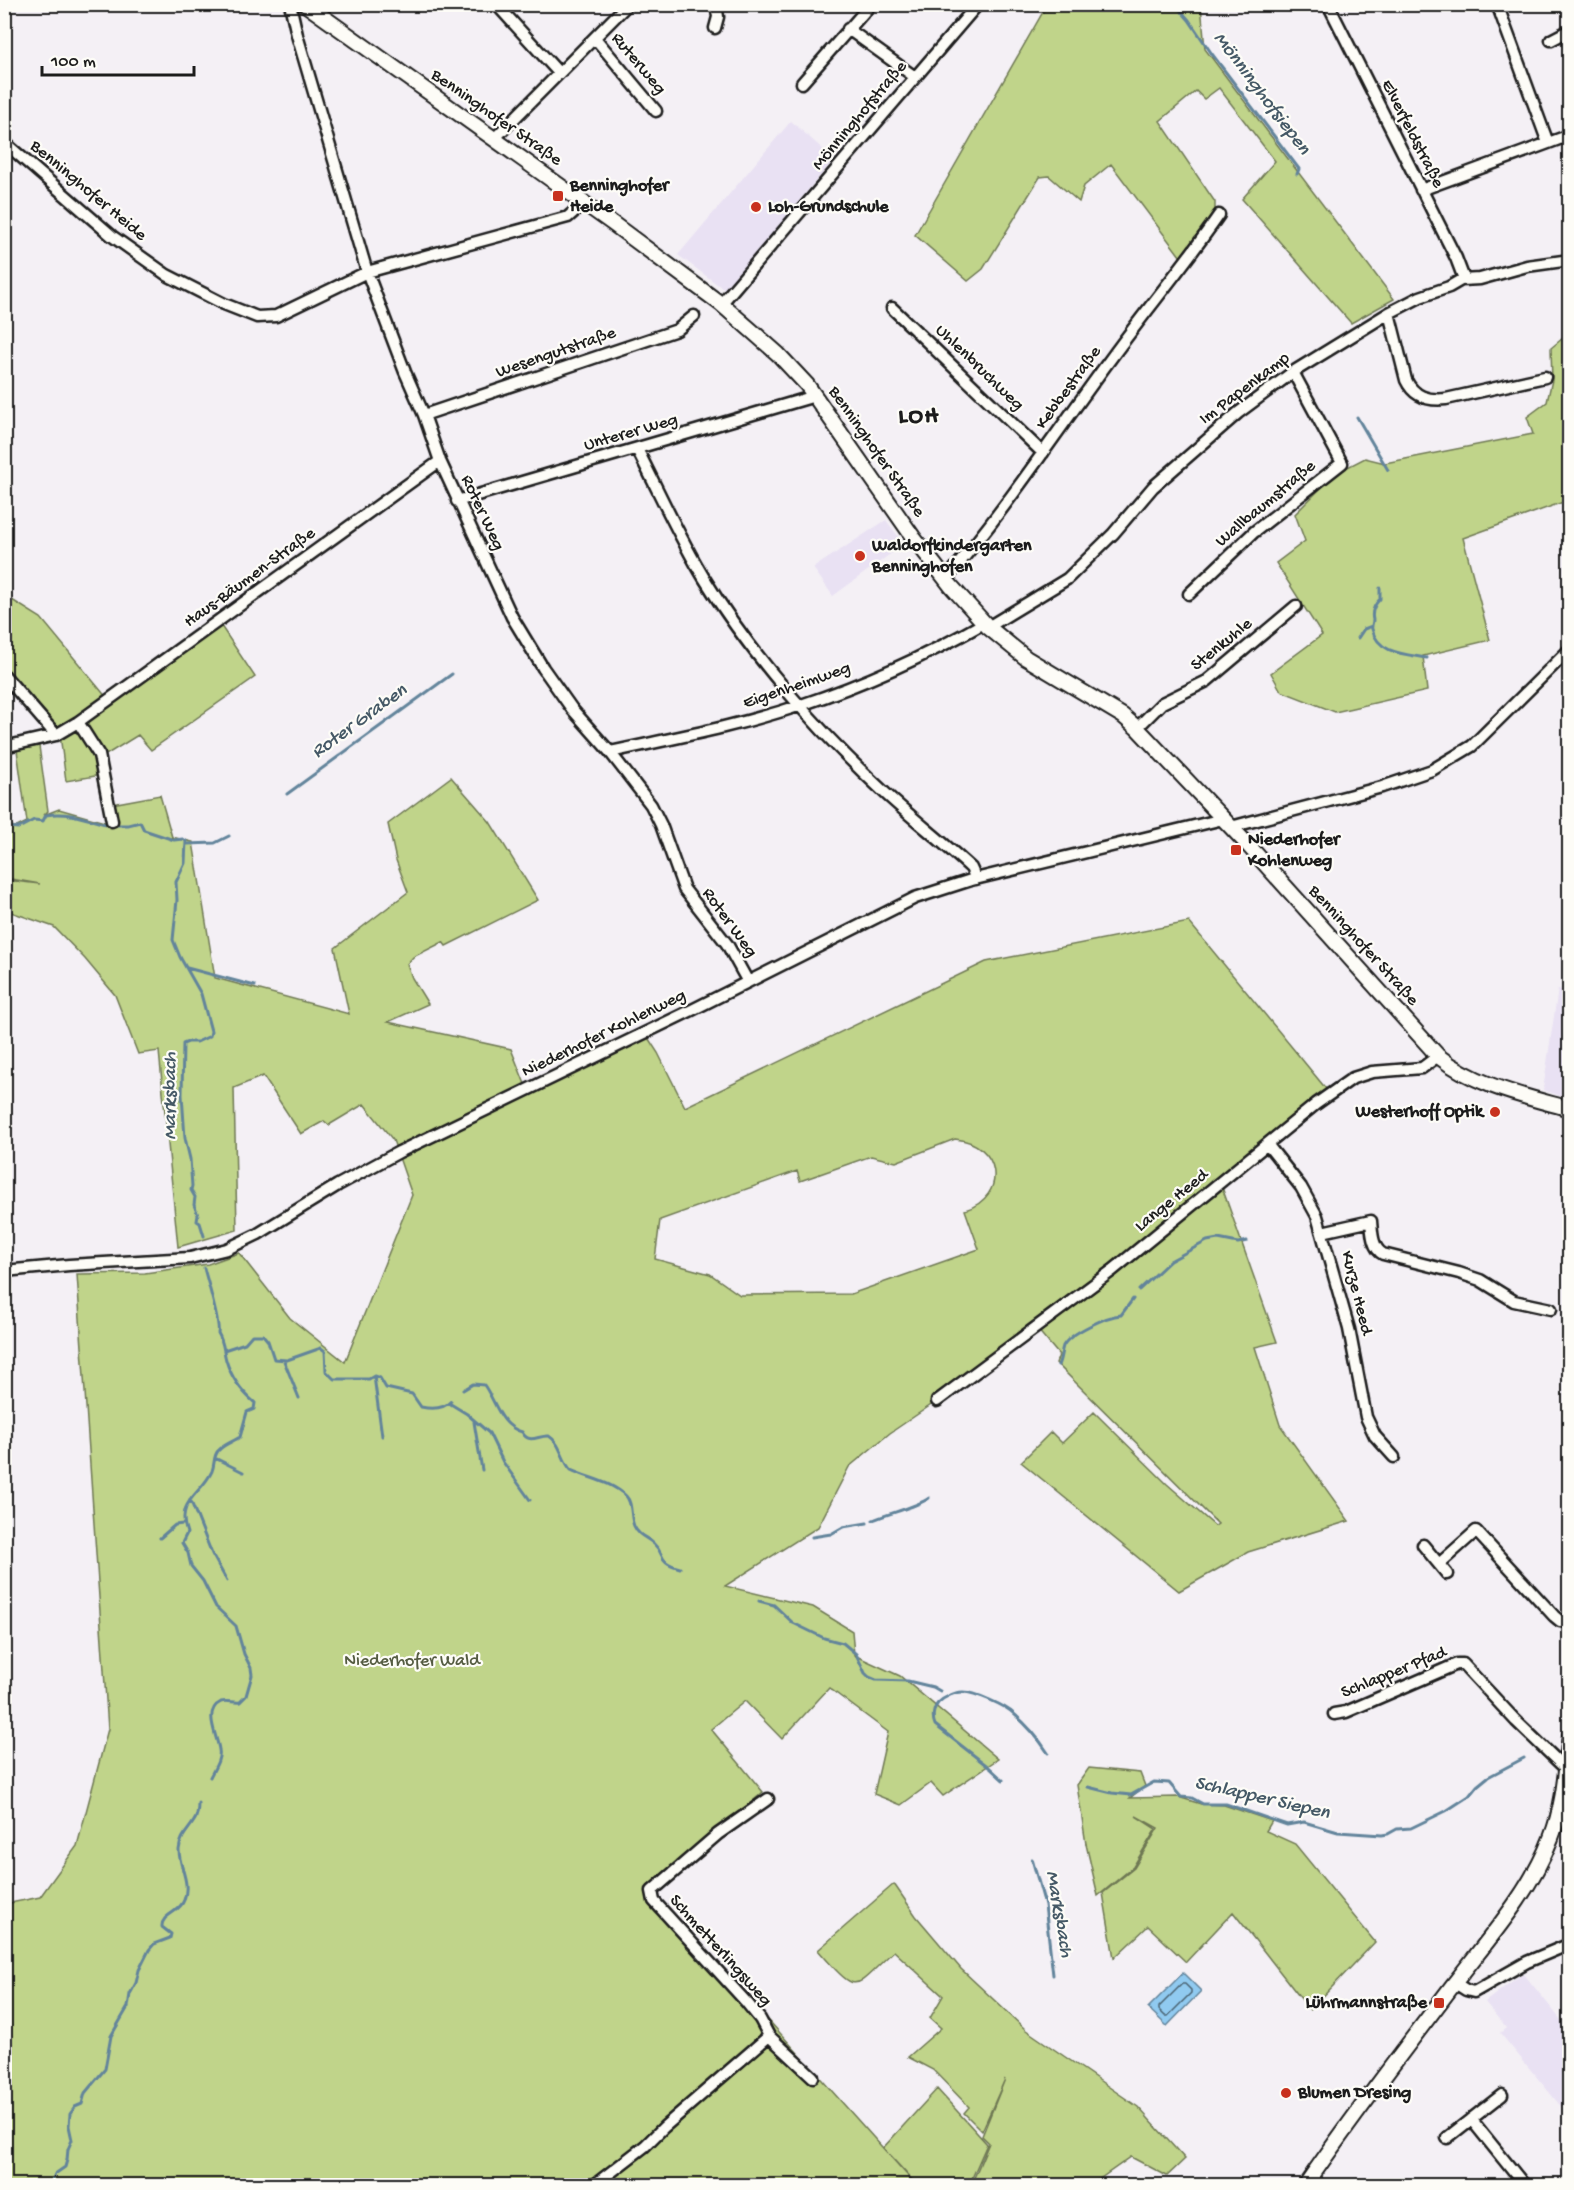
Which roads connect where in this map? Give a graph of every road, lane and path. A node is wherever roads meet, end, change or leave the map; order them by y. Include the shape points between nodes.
1 (290, 4) edge
2 (305, 4) edge
3 (496, 4) edge
4 (628, 4) edge
5 (716, 4) edge
6 (871, 4) edge
7 (978, 4) edge
8 (1328, 4) edge
9 (1497, 4) edge
10 (715, 28) dead end
11 (848, 29) junction
12 (1569, 30) edge
13 (594, 38) junction
14 (1551, 40) dead end
15 (558, 72) junction
16 (915, 77) junction
17 (802, 83) dead end
18 (656, 111) dead end
19 (1569, 135) edge
20 (494, 139) junction
21 (4, 142) edge
22 (1548, 143) junction
23 (1421, 190) junction
24 (584, 203) junction
25 (1219, 215) dead end
26 (1569, 260) edge
27 (367, 272) junction
28 (1464, 279) junction
29 (721, 304) junction
30 (892, 308) dead end
31 (1389, 313) junction
32 (694, 316) dead end
33 (1293, 372) junction
34 (1545, 377) dead end
35 (815, 396) junction
36 (424, 415) junction
37 (637, 449) junction
38 (1043, 453) junction
39 (441, 461) junction
40 (457, 501) junction
41 (946, 579) junction
42 (1189, 594) dead end
43 (1296, 606) dead end
44 (986, 625) junction
45 (1569, 649) edge
46 (4, 675) edge
47 (800, 705) junction
48 (78, 722) junction
49 (1137, 728) junction
50 (56, 735) junction
51 (4, 747) edge
52 (610, 752) junction
53 (112, 821) dead end
54 (1227, 823) junction
55 (976, 879) junction
56 (748, 982) junction
57 (1438, 1056) junction
58 (1569, 1109) edge
59 (1267, 1144) junction
60 (1322, 1232) junction
61 (4, 1271) edge
62 (1551, 1309) dead end
63 (937, 1401) dead end
64 (1394, 1457) dead end
65 (1423, 1545) dead end
66 (1439, 1564) junction
67 (1447, 1574) dead end
68 (1569, 1623) edge
69 (1334, 1714) dead end
70 (1569, 1735) edge
71 (1566, 1769) junction
72 (768, 1799) dead end
73 (1569, 1944) edge
74 (1455, 1983) junction
75 (769, 2036) junction
76 (813, 2077) dead end
77 (1502, 2095) dead end
78 (1471, 2119) junction
79 (1447, 2138) dead end
80 (593, 2186) edge
81 (1305, 2186) edge
82 (1525, 2186) edge

1 - 27 street, Roter Weg
2 - 20 main road, Benninghofer Straße
3 - 15 street
4 - 13 street
5 - 10 street
6 - 11 street
7 - 16 street, Mönninghofstraße
8 - 23 street, Elverfeldstraße
9 - 22 street
11 - 16 street
11 - 17 street
12 - 14 street
13 - 15 street
13 - 18 street, Ruterweg
15 - 20 street
16 - 29 street, Mönninghofstraße
19 - 22 street
20 - 24 main road, Benninghofer Straße
21 - 27 street, Benninghofer Heide via 112,236 167,275 256,317 276,316
22 - 23 street
23 - 28 street, Elverfeldstraße
24 - 27 street, Benninghofer Heide via 568,217
24 - 29 main road, Benninghofer Straße
25 - 38 street, Kebbestraße
26 - 28 street, Im Papenkamp
27 - 36 street, Roter Weg
28 - 31 street, Im Papenkamp
29 - 35 main road, Benninghofer Straße via 778,354
30 - 38 street, Uhlenbruchweg
31 - 33 street, Im Papenkamp
31 - 34 street via 1406,380 1422,398 1446,399
32 - 36 street, Wesengutstraße via 677,330
33 - 42 street, Wallbaumstraße via 1342,463 1254,532
33 - 44 street, Im Papenkamp via 1219,428 1154,487 1067,579
35 - 37 street, Unterer Weg
35 - 41 main road, Benninghofer Straße via 861,466
36 - 39 street, Roter Weg
37 - 40 street, Unterer Weg
37 - 47 street via 704,578
38 - 41 street, Kebbestraße
39 - 40 street, Roter Weg
39 - 48 street, Haus-Bäumen-Straße
40 - 52 street, Roter Weg via 512,617 543,668
41 - 44 main road, Benninghofer Straße
43 - 49 street, Stenkuhle via 1207,681 1162,703
44 - 47 street, Eigenheimweg via 887,672
44 - 49 main road, Benninghofer Straße via 1026,658
45 - 54 street, Niederhofer Kohlenweg via 1472,746 1432,770 1382,787
46 - 50 street
47 - 52 street, Eigenheimweg via 714,730
47 - 55 street via 884,792 971,868
48 - 50 street, Haus-Bäumen-Straße
48 - 53 street via 99,755
49 - 54 main road, Benninghofer Straße
50 - 51 street, Haus-Bäumen-Straße
52 - 56 street, Roter Weg via 651,805 684,889 727,944
54 - 55 street, Niederhofer Kohlenweg
54 - 57 main road, Benninghofer Straße
55 - 56 street, Niederhofer Kohlenweg via 915,898
56 - 61 street, Niederhofer Kohlenweg via 390,1156 226,1249 180,1258
57 - 58 main road, Benninghofer Straße via 1474,1079
57 - 59 street, Lange Heed via 1422,1068 1372,1072 1353,1078
59 - 60 street, Kurze Heed via 1301,1187
59 - 63 street, Lange Heed via 1113,1270
60 - 62 street via 1371,1221 1375,1246 1383,1254 1460,1273 1514,1301
60 - 64 street, Kurze Heed via 1349,1329 1366,1417 1375,1436
65 - 66 street
66 - 67 street
66 - 68 street via 1476,1531 1554,1616
69 - 71 street, Schlapper Pfad via 1463,1664
70 - 71 main road
71 - 74 main road via 1555,1826 1537,1867 1504,1920
72 - 75 street, Schmetterlingsweg via 718,1834 652,1890 651,1896 747,2003
73 - 74 street via 1474,1992
74 - 81 main road
75 - 76 street, Schmetterlingsweg
75 - 80 street, Schmetterlingsweg via 645,2146
77 - 78 street
78 - 79 street
78 - 82 street

